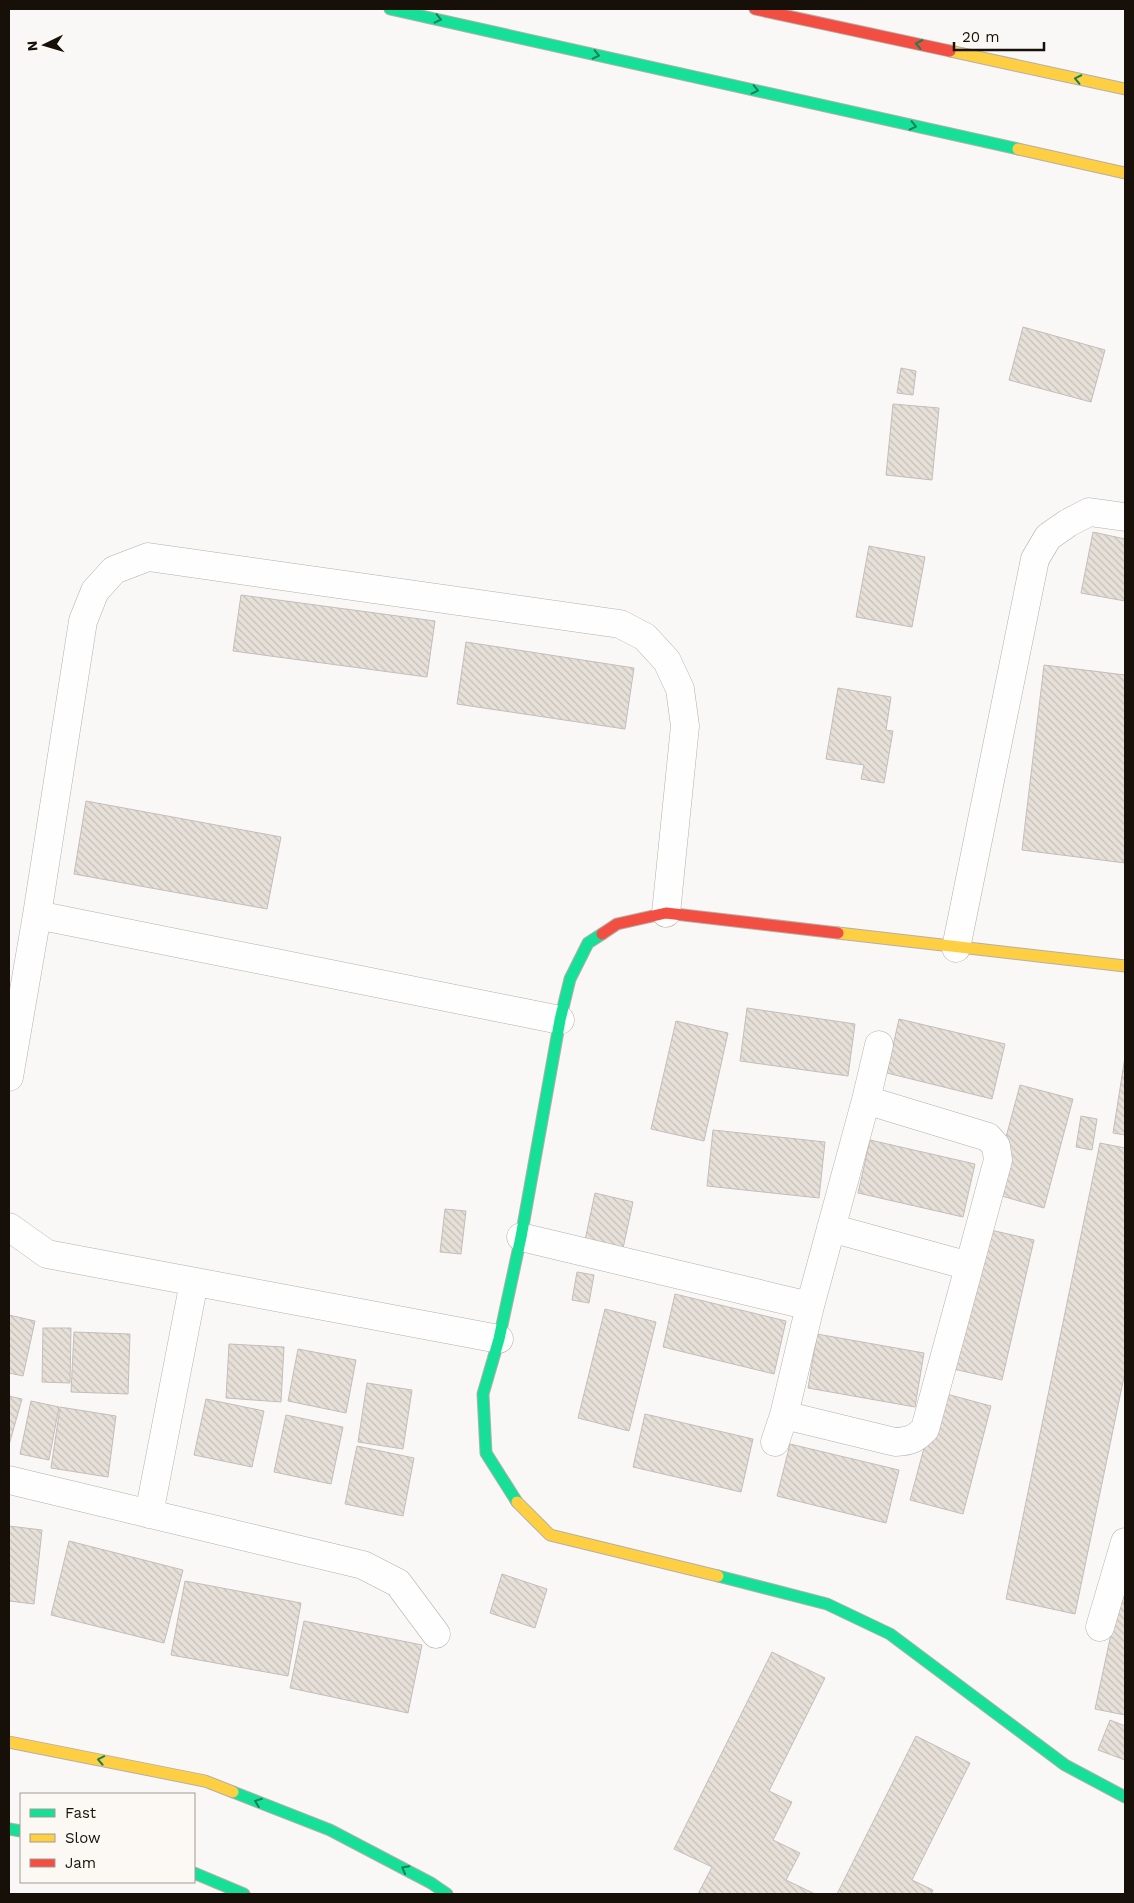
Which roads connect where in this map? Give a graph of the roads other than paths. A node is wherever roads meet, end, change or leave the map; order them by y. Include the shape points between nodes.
1 (390, 9) edge
2 (755, 9) edge
3 (1125, 89) edge
4 (1125, 173) edge
5 (1125, 517) edge
6 (666, 913) junction
7 (37, 915) junction
8 (956, 948) junction
9 (1125, 966) edge
10 (560, 1020) junction
11 (879, 1046) dead end
12 (9, 1077) edge
13 (866, 1100) junction
14 (9, 1227) edge
15 (831, 1228) junction
16 (521, 1237) junction
17 (969, 1266) junction
18 (194, 1282) junction
19 (810, 1306) junction
20 (499, 1339) junction
21 (784, 1416) junction
22 (775, 1442) dead end
23 (9, 1480) edge
24 (149, 1514) junction
25 (1125, 1542) edge
26 (1100, 1627) dead end
27 (436, 1634) dead end
28 (9, 1742) edge
29 (1125, 1797) edge
30 (195, 1873) edge
31 (244, 1894) edge
32 (447, 1894) edge

1 -> 4 street
3 -> 2 street
5 - 8 street via 1089,512 1048,537 1035,559
6 - 7 street via 685,726 680,689 667,661 645,637 620,624 148,557 114,570 95,591 82,621
6 - 8 street
6 - 10 street via 616,924 588,943 570,979
7 - 10 street
7 - 12 street
8 - 9 street
10 - 16 street
11 - 13 street
13 - 15 street
13 - 17 street via 988,1137 996,1146 998,1160
14 - 18 street via 47,1254
15 - 17 street
15 - 19 street
16 - 19 street
16 - 20 street
17 - 21 street via 925,1429 916,1438 895,1442
18 - 20 street
18 - 24 street
19 - 21 street
20 - 29 street via 484,1394 486,1453 515,1500 550,1535 765,1587 835,1608 890,1634 1064,1765
21 - 22 street
23 - 24 street
24 - 27 street via 363,1565 398,1583
25 - 26 street
32 -> 28 street via 330,1830 205,1782
30 - 31 street

